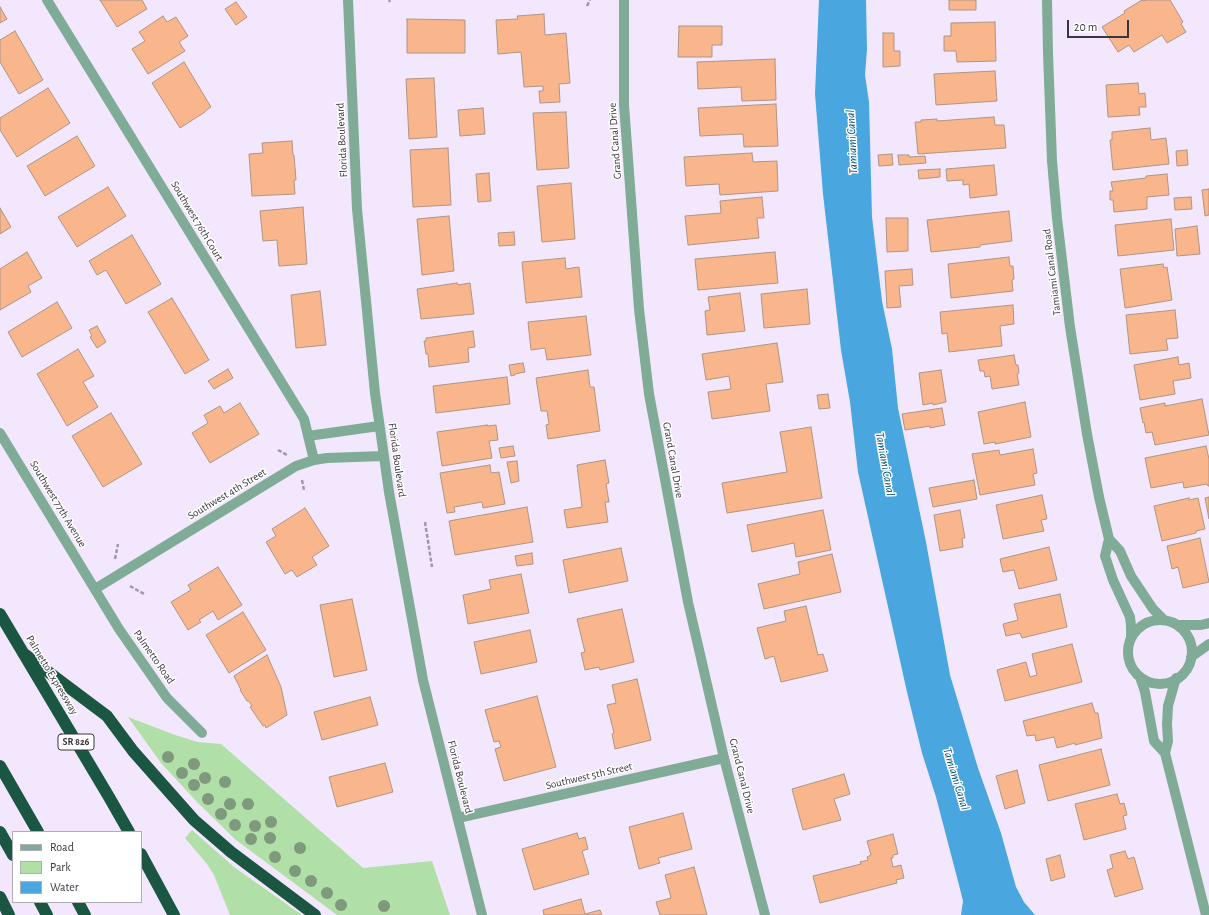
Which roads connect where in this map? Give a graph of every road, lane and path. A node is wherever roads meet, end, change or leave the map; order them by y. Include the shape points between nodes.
1 (47, 0) edge
2 (348, 0) edge
3 (590, 0) edge
4 (624, 0) edge
5 (1047, 0) edge
6 (587, 6) dead end
7 (379, 426) junction
8 (0, 433) edge
9 (308, 436) junction
10 (278, 450) dead end
11 (288, 456) dead end
12 (383, 456) junction
13 (314, 460) junction
14 (425, 522) dead end
15 (1108, 539) junction
16 (118, 544) dead end
17 (114, 563) dead end
18 (432, 567) dead end
19 (127, 584) dead end
20 (94, 589) junction
21 (144, 594) dead end
22 (0, 614) edge
23 (1164, 620) junction
24 (1209, 623) edge
25 (1177, 625) junction
26 (1131, 638) junction
27 (1209, 644) edge
28 (23, 652) junction
29 (1192, 657) junction
30 (1140, 677) junction
31 (1176, 678) junction
32 (202, 733) dead end
33 (1165, 753) junction
34 (724, 758) junction
35 (0, 766) edge
36 (458, 818) junction
37 (37, 831) edge
38 (128, 831) edge
39 (0, 832) edge
40 (12, 853) edge
41 (142, 856) edge
42 (0, 897) edge
43 (41, 903) edge
44 (79, 903) edge
45 (9, 915) edge
46 (47, 915) edge
47 (85, 915) edge
48 (174, 915) edge
49 (314, 915) edge
50 (482, 915) edge
51 (765, 915) edge
52 (1206, 915) edge

1 - 9 street, Southwest 76th Court via 304,419
2 - 7 street, Florida Boulevard via 357,209
3 - 6 path
4 - 34 street, Grand Canal Drive via 624,105 644,359 679,559
5 - 15 street, Tamiami Canal Road via 1049,104 1057,218 1076,370
7 - 9 street
7 - 12 street, Florida Boulevard
8 - 20 street, Southwest 77th Avenue
9 - 13 street, Southwest 76th Court
10 - 11 path
12 - 13 street, Southwest 4th Street
12 - 36 street, Florida Boulevard via 422,680
13 - 20 street, Southwest 4th Street via 291,469
14 - 18 path
15 - 23 street, Tamiami Canal Road via 1120,551 1131,576 1153,609
15 - 26 street, Tamiami Canal Road via 1105,556 1130,617
16 - 17 path
19 - 21 path
20 - 32 street, Palmetto Road via 168,698
22 - 28 highway, Palmetto Expressway / SR 826
23 - 25 street
23 - 26 street via 1144,624
24 - 25 street
25 - 29 street via 1188,637
26 - 30 street via 1128,659
27 - 29 street
28 - 38 highway, Palmetto Expressway / SR 826
28 - 49 highway via 107,716 133,751 194,820 231,852
29 - 31 street via 1188,667
30 - 31 street via 1160,684
30 - 33 street via 1154,741
31 - 33 street via 1168,706 1168,741
33 - 52 street
34 - 36 street, Southwest 5th Street
34 - 51 street, Grand Canal Drive
35 - 37 highway
36 - 50 street, Florida Boulevard
39 - 40 highway
41 - 48 highway
42 - 45 highway
43 - 46 highway
44 - 47 highway

